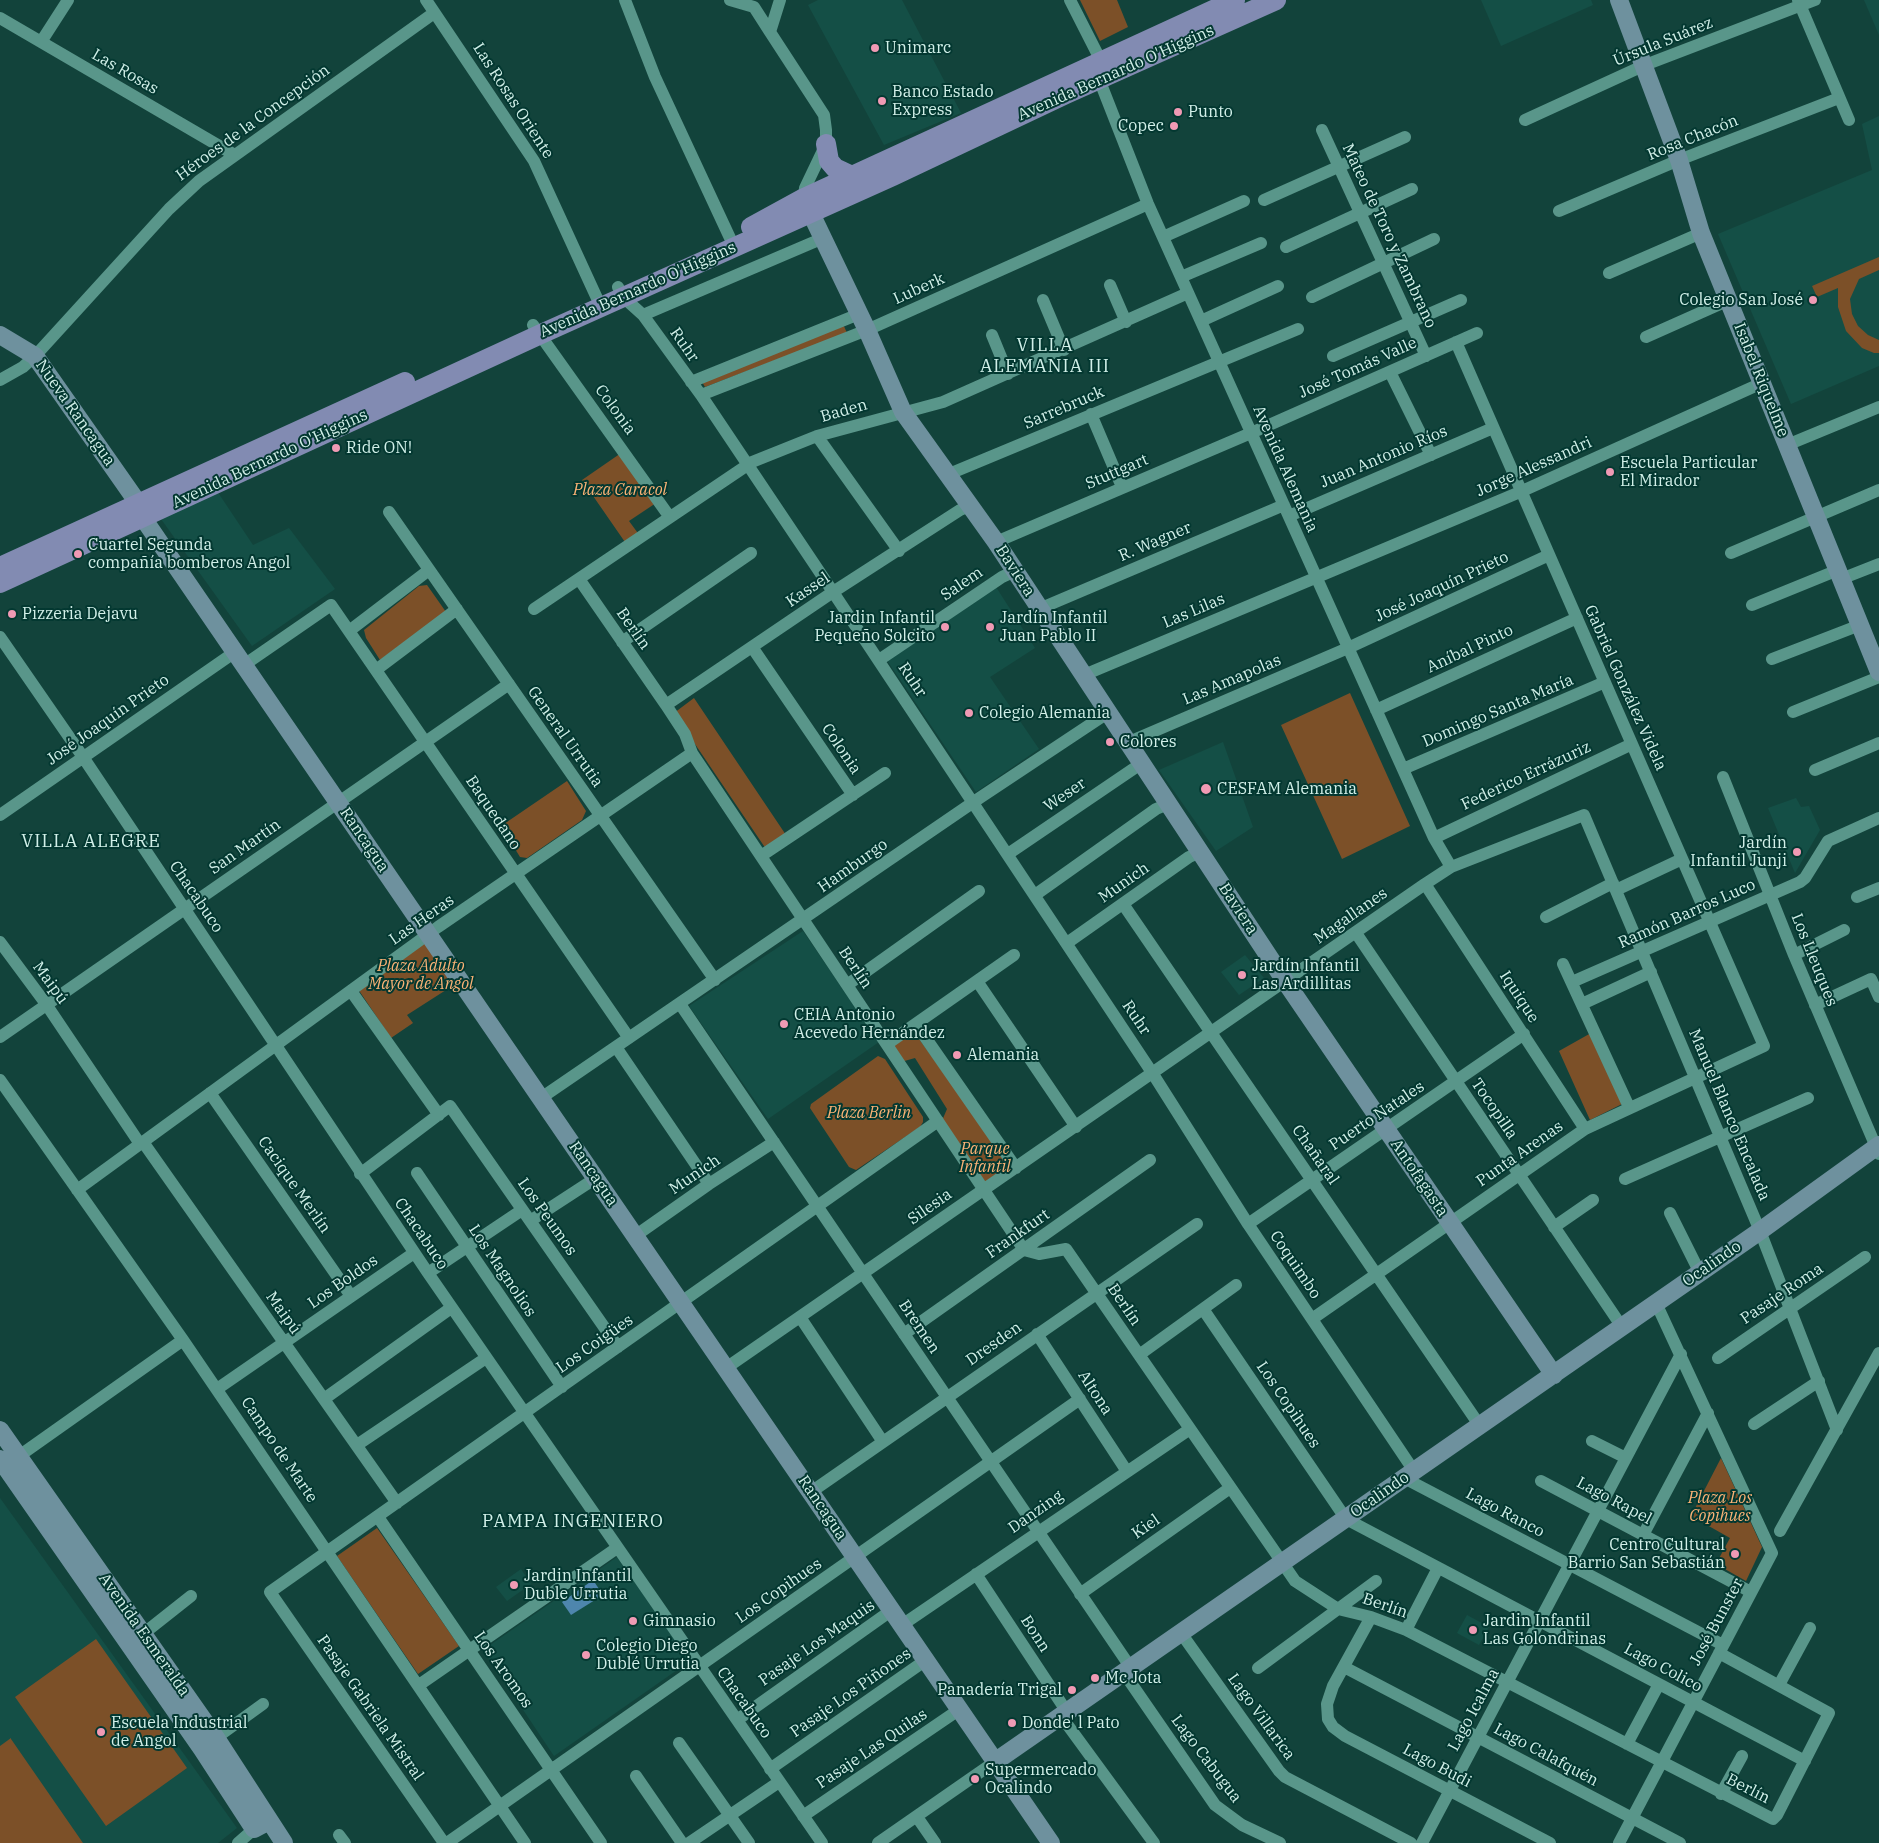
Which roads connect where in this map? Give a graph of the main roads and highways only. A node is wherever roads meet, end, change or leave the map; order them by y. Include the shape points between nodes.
1 (1235, 0) edge
2 (1276, 0) edge
3 (1100, 70) junction
4 (952, 139) junction
5 (826, 144) road end
6 (852, 176) junction
7 (807, 205) junction
8 (620, 292) junction
9 (140, 511) junction
10 (0, 567) edge
11 (0, 583) edge

1 - 3 main road, Avenida Bernardo O'Higgins
2 - 3 main road, Avenida Bernardo O'Higgins
3 - 4 main road, Avenida Bernardo O'Higgins
4 - 6 main road, Avenida Bernardo O'Higgins
4 - 7 main road, Avenida Bernardo O'Higgins
5 - 6 main road via 829,161 835,168
6 - 7 main road, Avenida Bernardo O'Higgins
7 - 8 main road, Avenida Bernardo O'Higgins
7 - 8 main road, Avenida Bernardo O'Higgins via 730,238
8 - 9 main road, Avenida Bernardo O'Higgins
9 - 10 main road, Avenida Bernardo O'Higgins
9 - 11 main road, Avenida Bernardo O'Higgins

